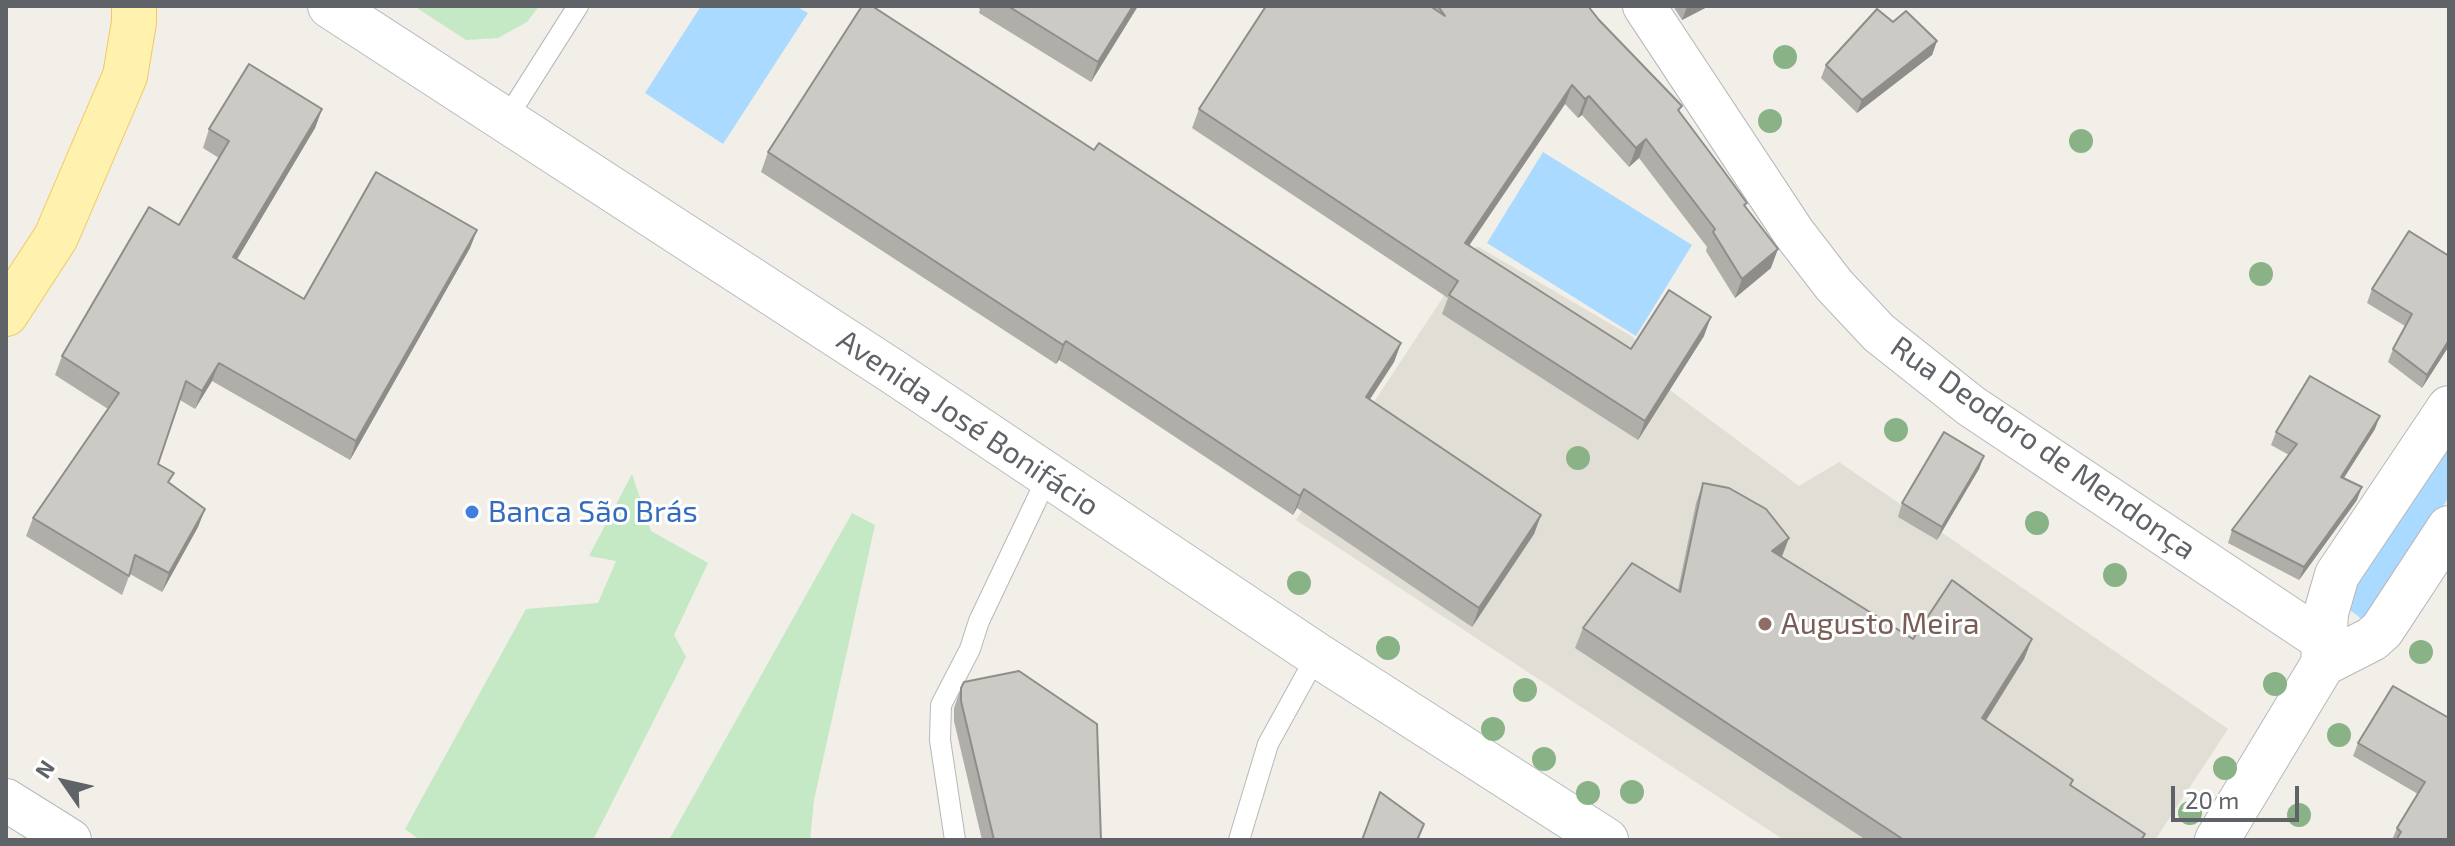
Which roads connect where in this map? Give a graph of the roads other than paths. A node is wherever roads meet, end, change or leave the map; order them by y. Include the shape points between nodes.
1 (134, 6) edge
2 (330, 6) edge
3 (578, 6) edge
4 (1644, 6) edge
5 (505, 121) junction
6 (6, 314) edge
7 (2449, 408) edge
8 (1048, 476) junction
9 (2449, 528) edge
10 (2331, 654) junction
11 (1317, 655) junction
12 (6, 800) edge
13 (70, 840) edge
14 (955, 840) edge
15 (1239, 840) edge
16 (1606, 840) edge
17 (2217, 840) edge

1 - 6 main road via 125,76 56,237
2 - 5 main road, Avenida José Bonifácio
3 - 5 lane
4 - 10 street, Rua Deodoro de Mendonça via 1794,233 1879,333 1971,406
5 - 8 main road, Avenida José Bonifácio
7 - 10 main road via 2337,575 2326,613
8 - 11 main road, Avenida José Bonifácio
8 - 14 lane via 941,705 940,740
9 - 10 main road via 2382,630
10 - 17 main road
11 - 15 lane via 1268,744
11 - 16 main road, Avenida José Bonifácio
12 - 13 street

